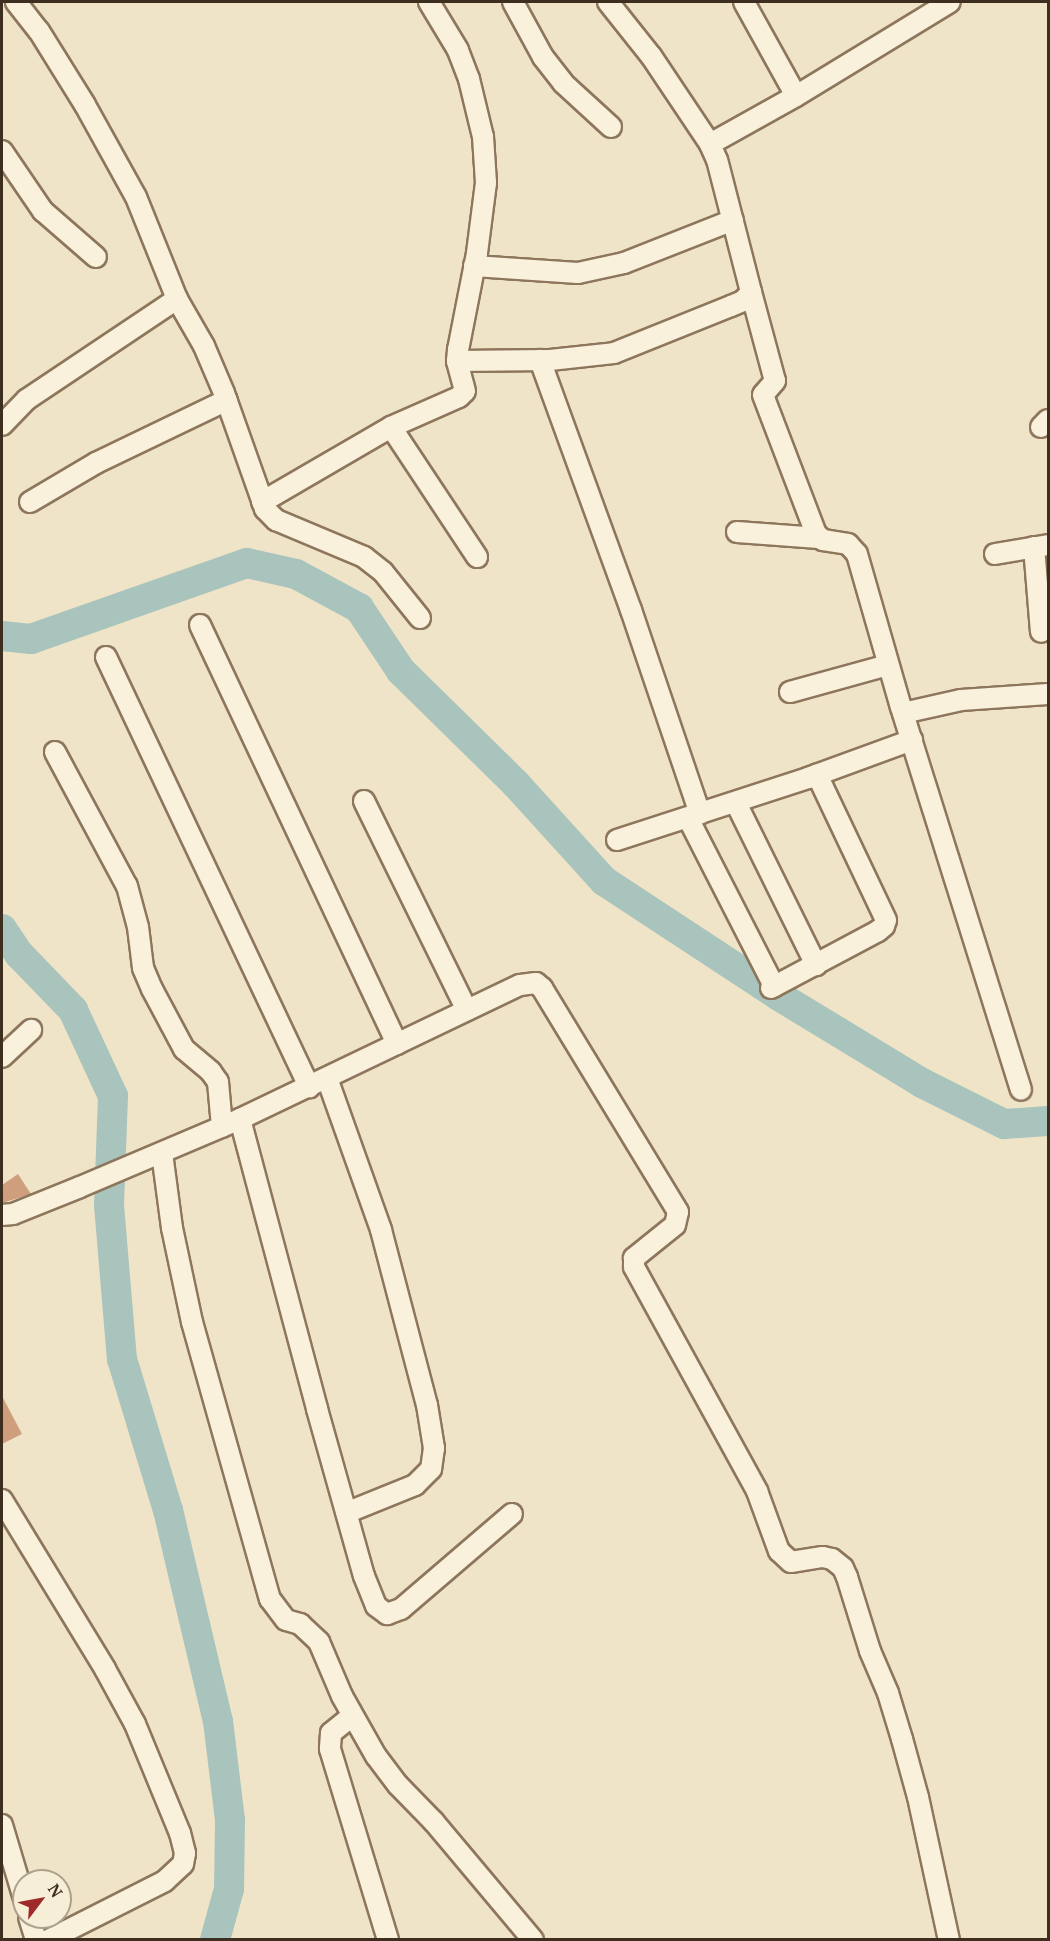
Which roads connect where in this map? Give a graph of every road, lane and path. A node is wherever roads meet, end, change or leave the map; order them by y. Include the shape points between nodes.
1 (16, 2) edge
2 (429, 2) edge
3 (513, 2) edge
4 (608, 2) edge
5 (744, 2) edge
6 (950, 2) edge
7 (796, 96) junction
8 (610, 128) dead end
9 (710, 144) junction
10 (2, 151) edge
11 (733, 220) junction
12 (96, 257) dead end
13 (474, 266) junction
14 (751, 292) junction
15 (177, 299) junction
16 (540, 360) junction
17 (457, 361) junction
18 (227, 400) junction
19 (2, 425) edge
20 (391, 427) junction
21 (30, 502) dead end
22 (262, 502) junction
23 (737, 532) dead end
24 (819, 538) junction
25 (1041, 546) edge
26 (996, 554) dead end
27 (477, 557) dead end
28 (420, 618) dead end
29 (200, 625) dead end
30 (1041, 632) dead end
31 (106, 657) dead end
32 (888, 665) junction
33 (790, 692) dead end
34 (1048, 694) edge
35 (903, 713) junction
36 (912, 740) junction
37 (55, 752) dead end
38 (817, 775) junction
39 (364, 801) dead end
40 (736, 803) junction
41 (694, 816) junction
42 (617, 840) dead end
43 (816, 964) junction
44 (467, 1010) junction
45 (31, 1030) dead end
46 (397, 1044) junction
47 (2, 1057) edge
48 (327, 1078) junction
49 (309, 1087) junction
50 (1021, 1090) dead end
51 (240, 1119) junction
52 (222, 1127) junction
53 (158, 1155) junction
54 (2, 1215) edge
55 (2, 1500) edge
56 (346, 1513) junction
57 (512, 1514) dead end
58 (352, 1716) junction
59 (2, 1825) edge
60 (15, 1869) edge
61 (48, 1940) edge
62 (388, 1940) edge
63 (533, 1940) edge
64 (949, 1940) edge

1 - 15 street via 39,31 113,153 136,197
2 - 13 street via 458,50 483,137 486,183
3 - 8 street via 543,57 563,83
4 - 9 street via 651,56
5 - 7 street
6 - 7 street
7 - 9 street
9 - 11 street
10 - 12 street via 43,211
11 - 13 street via 624,263 578,273
11 - 14 street
13 - 17 street
14 - 16 street via 743,301 614,353
14 - 24 street via 775,381 763,395
15 - 18 street
15 - 19 street via 26,400
16 - 17 street
16 - 41 street via 631,610
17 - 20 street via 465,388 463,395
18 - 21 street via 96,463
18 - 22 street
20 - 22 street
20 - 27 street
22 - 28 street via 276,519 364,557 382,572
23 - 24 street
24 - 32 street via 855,549
25 - 26 street
25 - 30 street
29 - 46 street
31 - 49 street
32 - 33 street
32 - 35 street
34 - 35 street via 961,700
35 - 36 street
36 - 38 street
36 - 50 street
37 - 52 street via 127,886 143,968 152,989 184,1048 218,1082
38 - 40 street
38 - 43 street via 886,920 878,931
39 - 44 street
40 - 41 street
40 - 43 street
41 - 42 street
41 - 43 street via 772,987
44 - 46 street
44 - 64 street via 520,985 530,983 542,988 675,1205 679,1219 637,1254 634,1267 757,1491 782,1557 791,1562 832,1559 848,1577 912,1774
45 - 47 street
46 - 48 street
48 - 49 street
48 - 56 street via 387,1250 427,1405 434,1449 430,1469 415,1485
49 - 51 street
51 - 52 street
51 - 56 street
52 - 53 street
53 - 54 street via 13,1214
53 - 58 street via 192,1322 270,1599 286,1620 300,1624 320,1642
55 - 61 street via 135,1724 185,1853 177,1873 165,1881
56 - 57 street via 372,1598 387,1614 401,1609
58 - 62 street via 331,1733 330,1749
58 - 63 street via 398,1785
59 - 60 street

